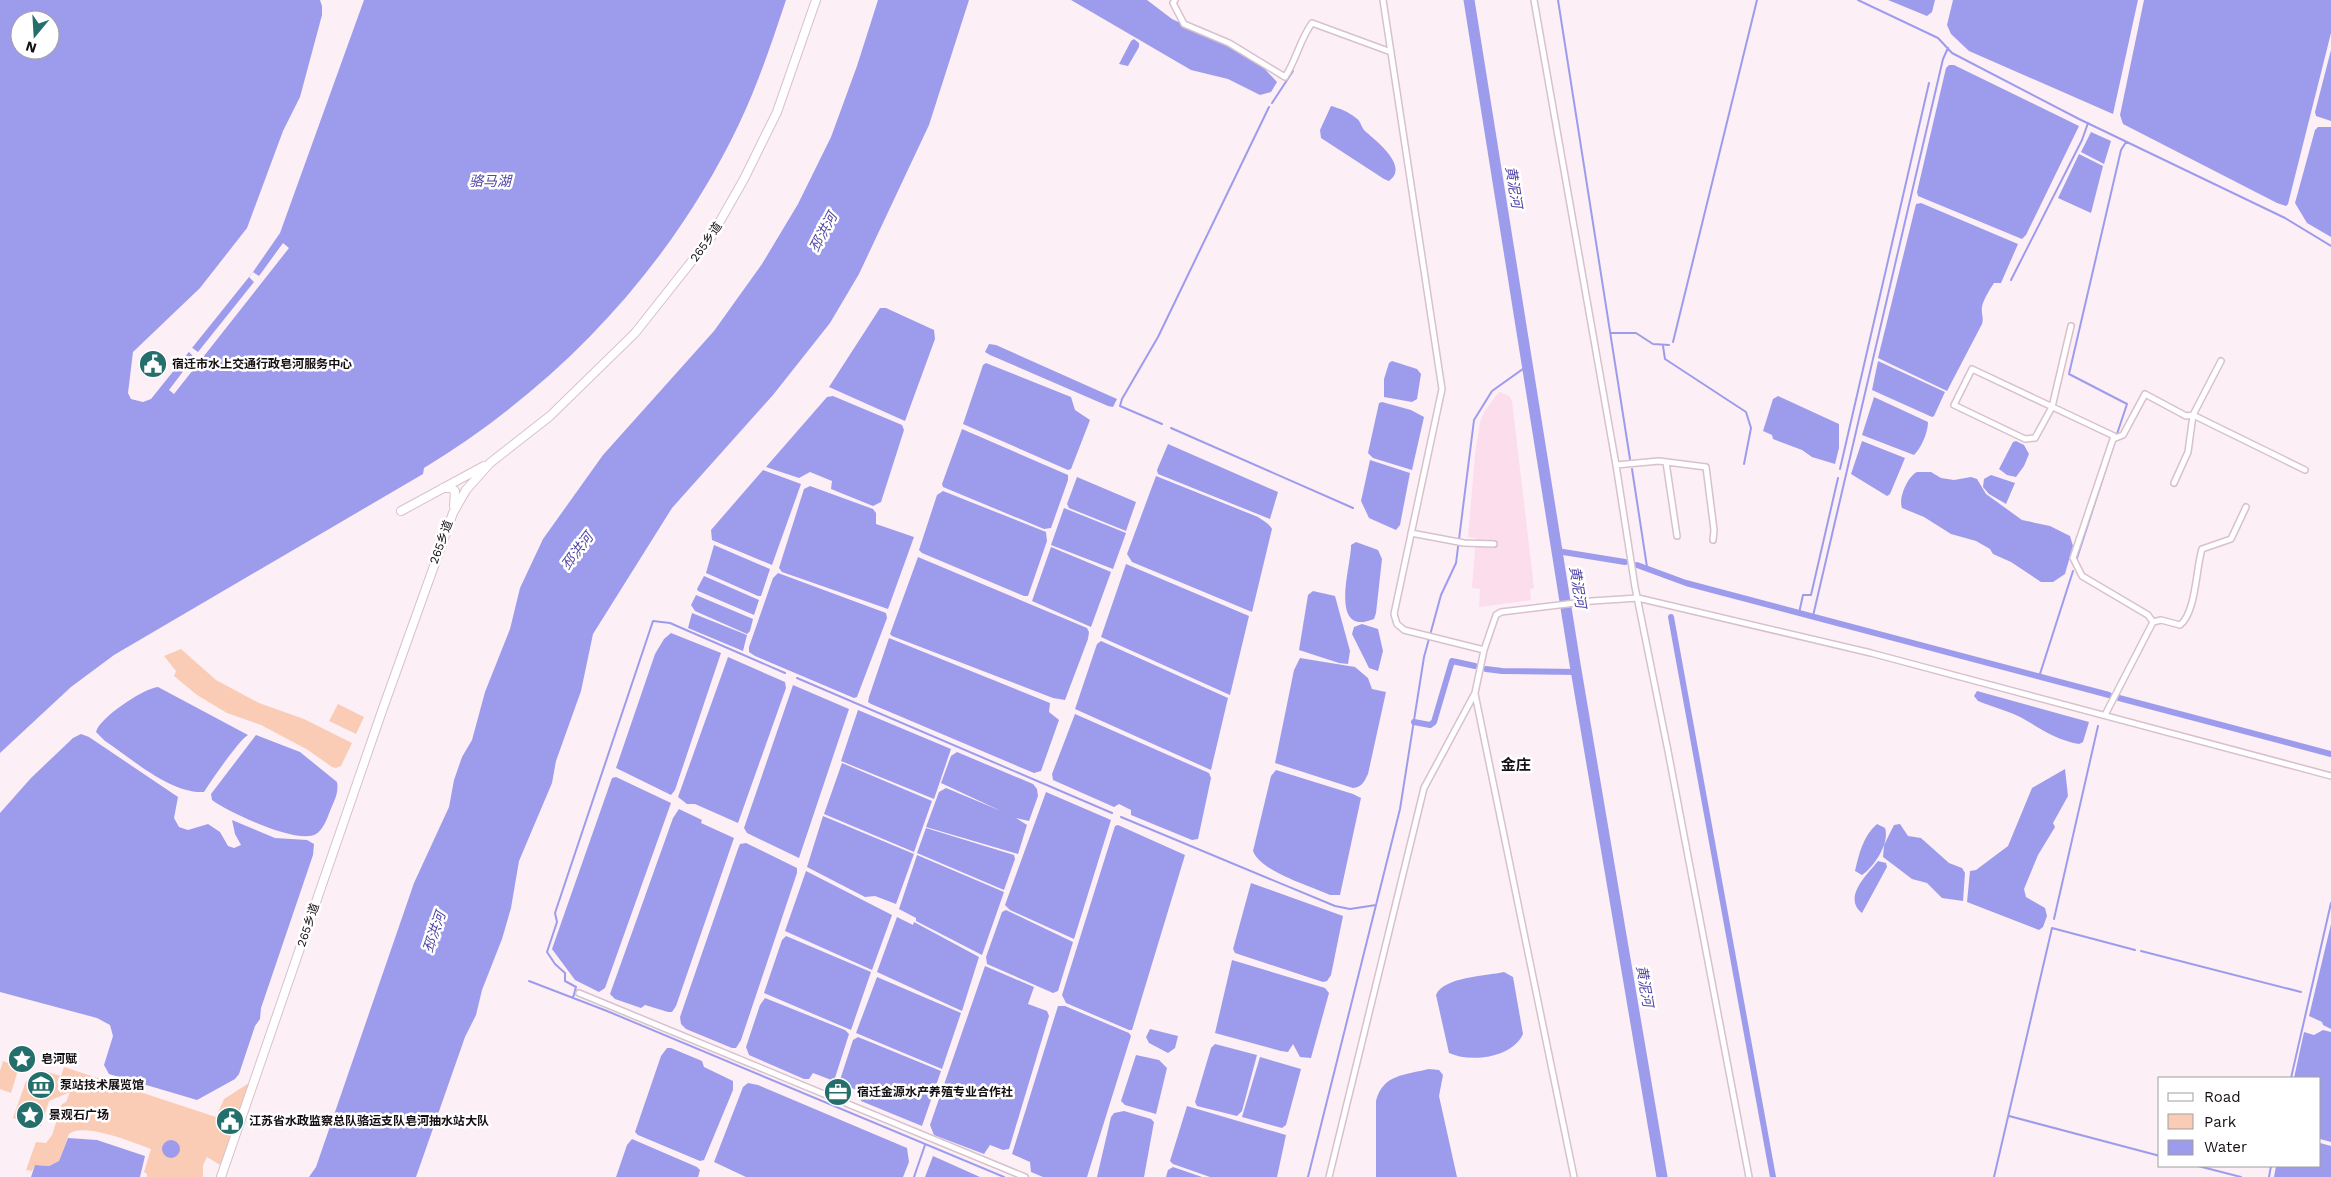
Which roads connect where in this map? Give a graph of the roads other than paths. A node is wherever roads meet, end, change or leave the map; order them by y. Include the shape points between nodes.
1 (816, 0) edge
2 (1175, 0) edge
3 (1383, 0) edge
4 (1534, 0) edge
5 (1391, 52) junction
6 (2071, 326) dead end
7 (2221, 361) dead end
8 (2052, 407) junction
9 (2193, 415) junction
10 (2112, 439) junction
11 (1666, 462) junction
12 (490, 463) junction
13 (1616, 465) junction
14 (2305, 470) dead end
15 (2174, 483) dead end
16 (444, 488) junction
17 (2246, 507) dead end
18 (401, 510) dead end
19 (452, 512) junction
20 (1411, 533) junction
21 (1677, 536) dead end
22 (1713, 540) dead end
23 (1494, 544) dead end
24 (1638, 598) junction
25 (2153, 622) junction
26 (1484, 650) junction
27 (1475, 693) junction
28 (2105, 715) junction
29 (2331, 776) edge
30 (579, 993) dead end
31 (221, 1177) edge
32 (1025, 1177) edge
33 (1330, 1177) edge
34 (1574, 1177) edge
35 (1749, 1177) edge

1 - 12 street, 265乡道 via 777,112 712,237 635,333 550,416
2 - 5 street via 1177,14 1184,24 1229,43 1285,77 1296,61 1302,36 1312,23
3 - 5 street
4 - 13 street
5 - 20 street via 1442,383
6 - 8 street
7 - 9 street
8 - 8 street via 1972,369 1954,405 2029,440 2035,438
8 - 10 street via 2114,436
9 - 10 street via 2186,416 2145,394 2123,435
9 - 14 street
9 - 15 street via 2188,452
10 - 25 street via 2073,558 2082,576 2148,615
11 - 13 street
11 - 21 street
11 - 22 street via 1706,467
12 - 16 street
12 - 19 street, 265乡道
13 - 24 street
16 - 18 street
16 - 19 street via 455,491
17 - 25 street via 2231,539 2202,550 2186,621 2180,625 2161,620
19 - 31 street, 265乡道
20 - 23 street via 1464,543
20 - 26 street via 1394,614 1397,624 1414,634
24 - 26 street via 1501,612 1496,615
24 - 28 street via 1871,653
24 - 35 street
25 - 28 street
26 - 27 street
27 - 33 street via 1424,788
27 - 34 street
28 - 29 street
30 - 32 street

